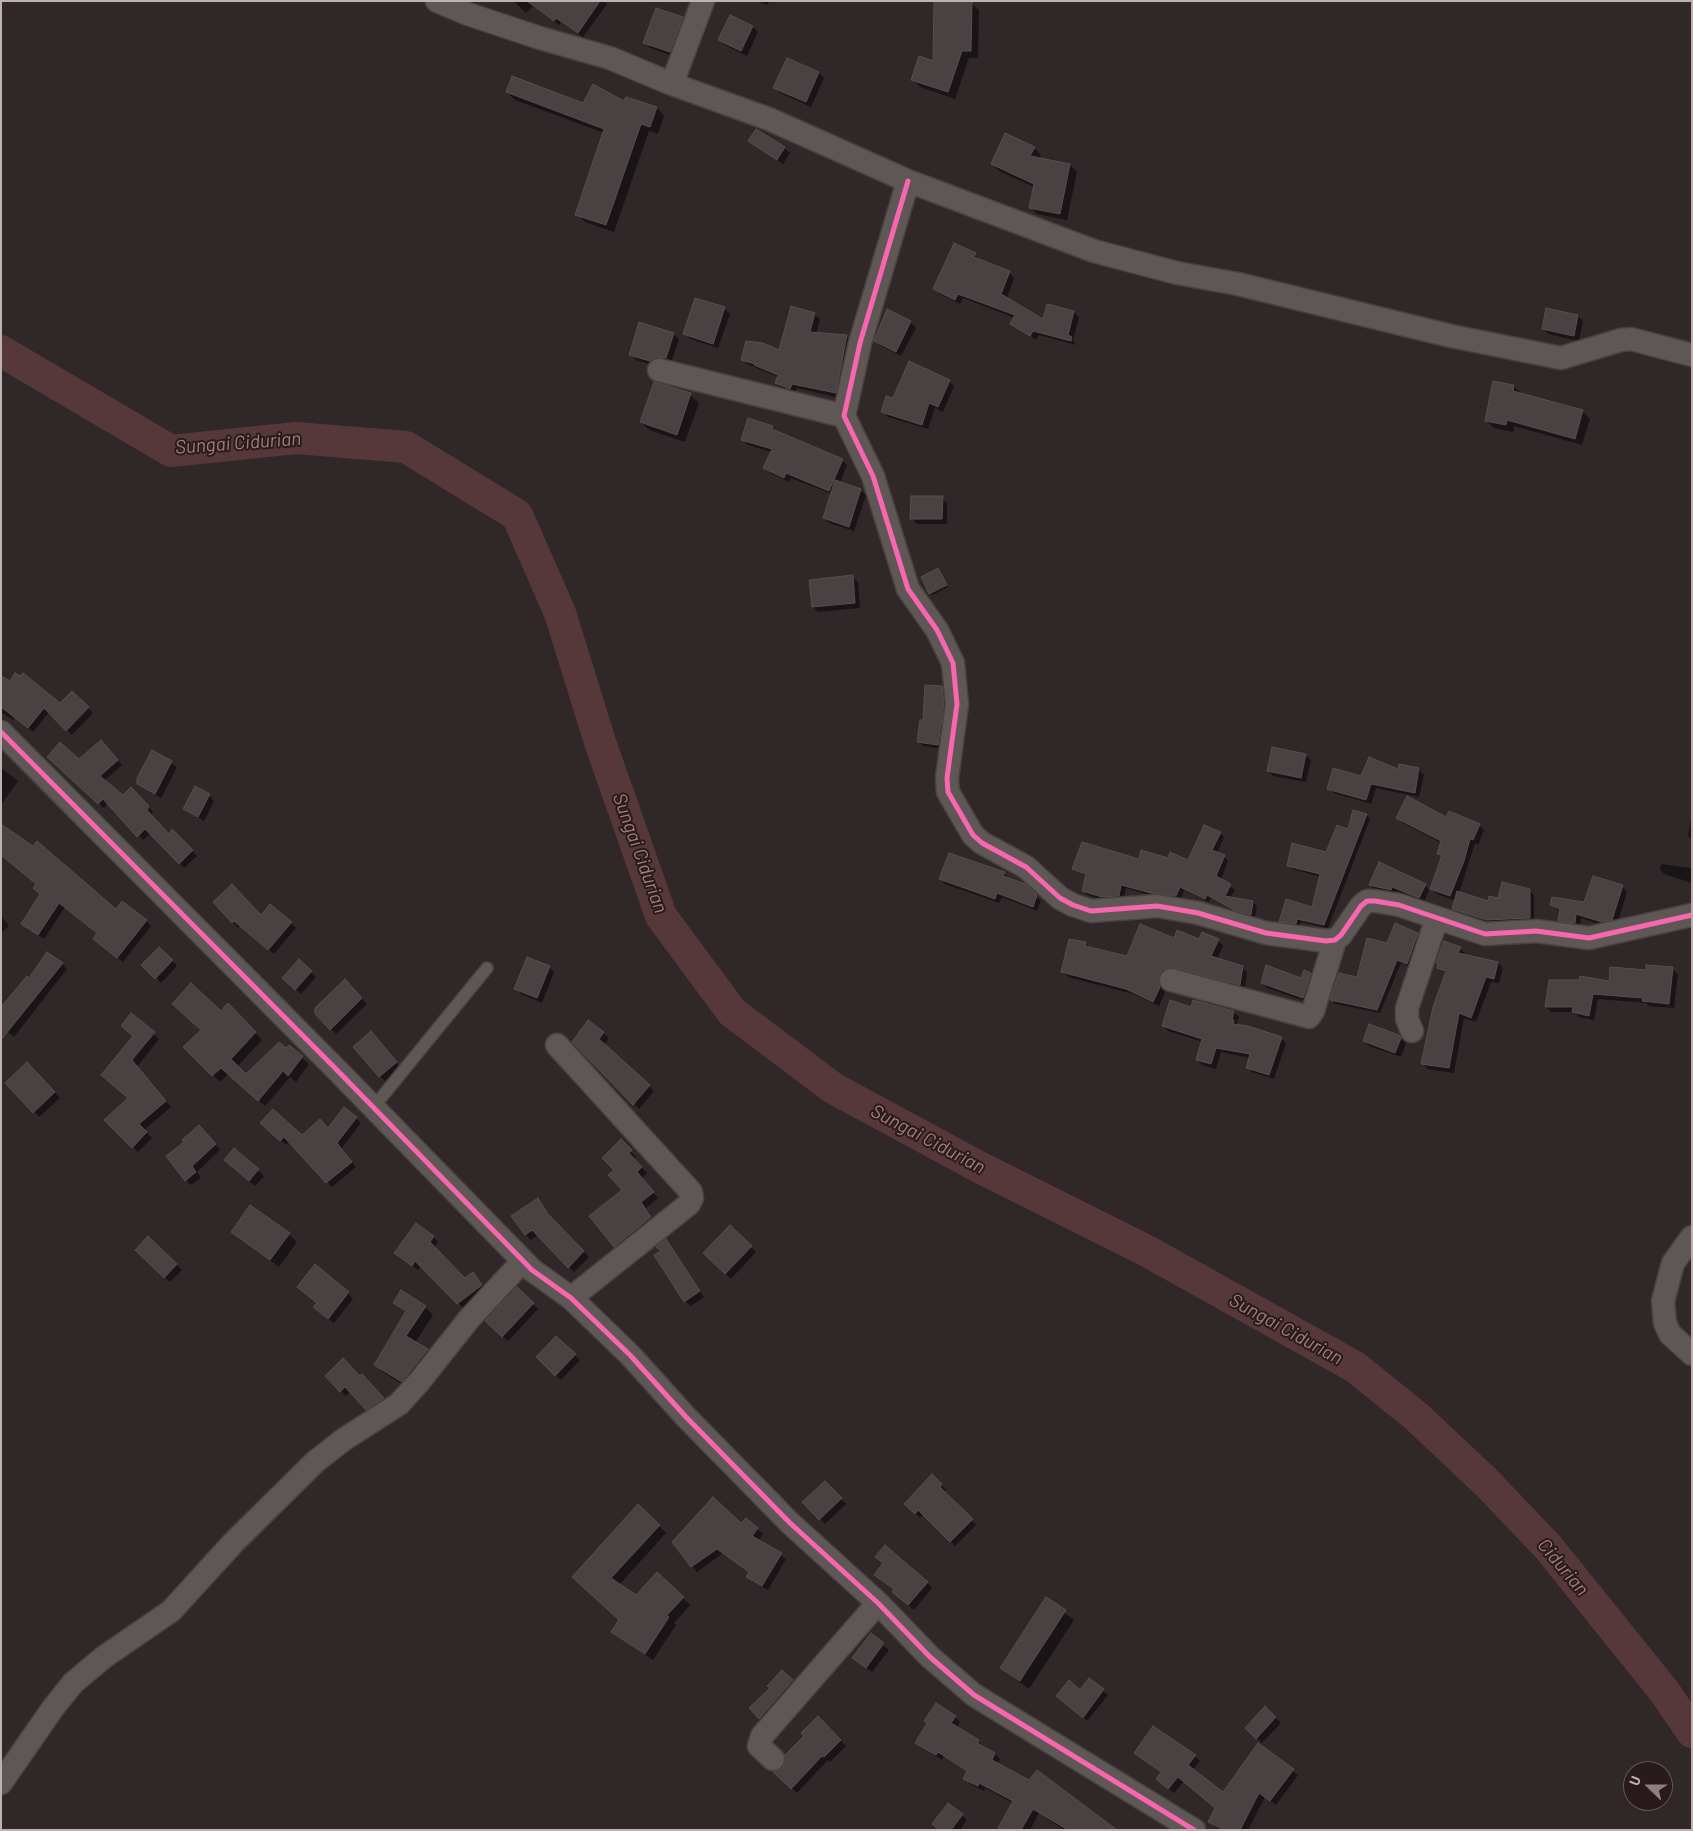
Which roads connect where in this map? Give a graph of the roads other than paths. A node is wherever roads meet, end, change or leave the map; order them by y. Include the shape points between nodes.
1 (703, 1) edge
2 (440, 2) edge
3 (672, 84) junction
4 (908, 181) junction
5 (1692, 355) edge
6 (659, 370) dead end
7 (844, 416) junction
8 (1, 732) edge
9 (1692, 915) edge
10 (1437, 918) junction
11 (1335, 940) junction
12 (488, 968) dead end
13 (1171, 980) dead end
14 (1412, 1031) dead end
15 (557, 1045) dead end
16 (372, 1108) junction
17 (1692, 1237) edge
18 (524, 1261) junction
19 (570, 1298) junction
20 (1692, 1354) edge
21 (878, 1603) junction
22 (773, 1759) dead end
23 (1, 1783) edge
24 (1194, 1830) edge

1 - 3 street
2 - 3 street via 540,38 610,58
3 - 4 street via 769,119
4 - 5 street via 1094,251 1451,336 1561,358 1631,339
4 - 7 street via 860,343
6 - 7 street
7 - 11 street via 872,476 908,589 937,630 953,663 957,704 948,792 973,835 1026,867 1066,902 1082,908 1157,906 1198,913 1266,933
8 - 16 street
9 - 10 street via 1589,938 1536,931 1485,934
10 - 11 street via 1391,902 1366,901
10 - 14 street via 1407,1008
11 - 13 street via 1309,1017
12 - 16 lane
15 - 19 street via 691,1192 692,1198 689,1204
16 - 18 street
17 - 20 street via 1680,1250 1668,1274 1663,1307 1670,1334
18 - 19 street
18 - 23 street via 469,1319 404,1399 315,1462 233,1543 171,1612 104,1656 73,1683
19 - 21 street via 790,1523
21 - 22 street via 762,1736 759,1746
21 - 24 street via 930,1657 974,1695

